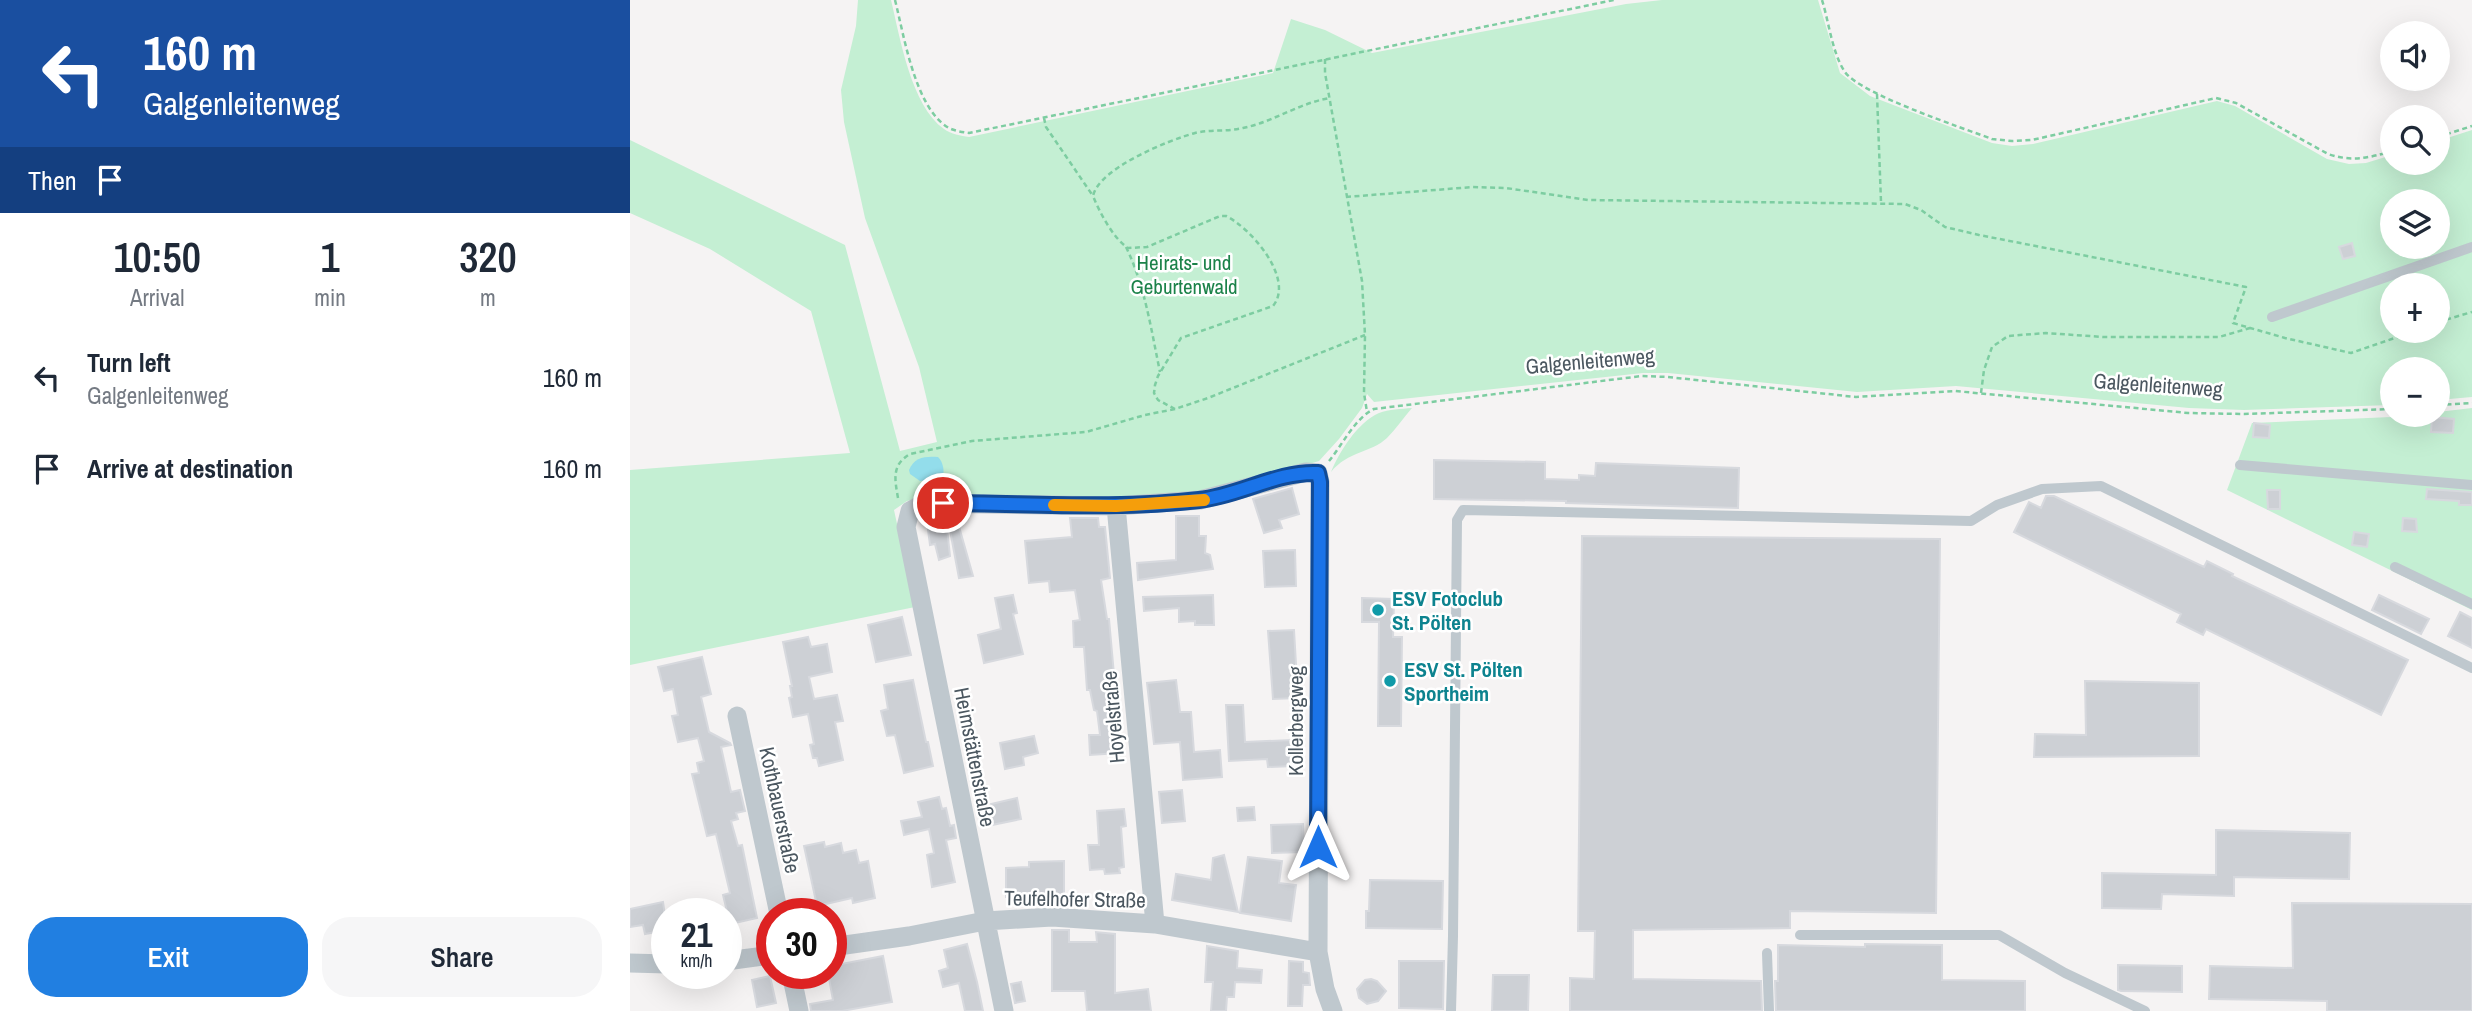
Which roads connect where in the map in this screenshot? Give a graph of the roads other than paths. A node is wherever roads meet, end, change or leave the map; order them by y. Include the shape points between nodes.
1 (2472, 247) edge
2 (2272, 317) dead end
3 (2240, 465) dead end
4 (2472, 485) edge
5 (1116, 506) junction
6 (2395, 568) dead end
7 (2472, 604) edge
8 (2472, 668) edge
9 (737, 716) dead end
10 (776, 898) edge
11 (985, 921) junction
12 (1155, 924) junction
13 (1800, 935) dead end
14 (847, 945) edge
15 (1318, 952) junction
16 (1768, 953) dead end
17 (630, 963) edge
18 (651, 964) edge
19 (794, 989) edge
20 (799, 1011) edge
21 (1004, 1011) edge
22 (1333, 1011) edge
23 (1451, 1011) edge
24 (1769, 1011) edge
25 (2145, 1011) edge

1 - 2 lane
3 - 4 lane
5 - 11 street, Heimstättenstraße via 925,503 910,511 906,527
5 - 12 street, Hoyelstraße
5 - 15 street, Kollerbergweg via 1200,500 1297,474 1318,473
6 - 7 lane
8 - 23 lane via 2101,486 2042,489 1997,505 1970,521 1463,510 1457,520
9 - 10 street, Kothbauerstraße
11 - 12 street, Teufelhofer Straße via 1052,917
11 - 14 street, Teufelhofer Straße
11 - 21 street, Heimstättenstraße
12 - 15 street, Teufelhofer Straße
13 - 25 lane via 1999,935
15 - 22 street, Kollerbergweg
16 - 24 lane
17 - 18 street
19 - 20 street

